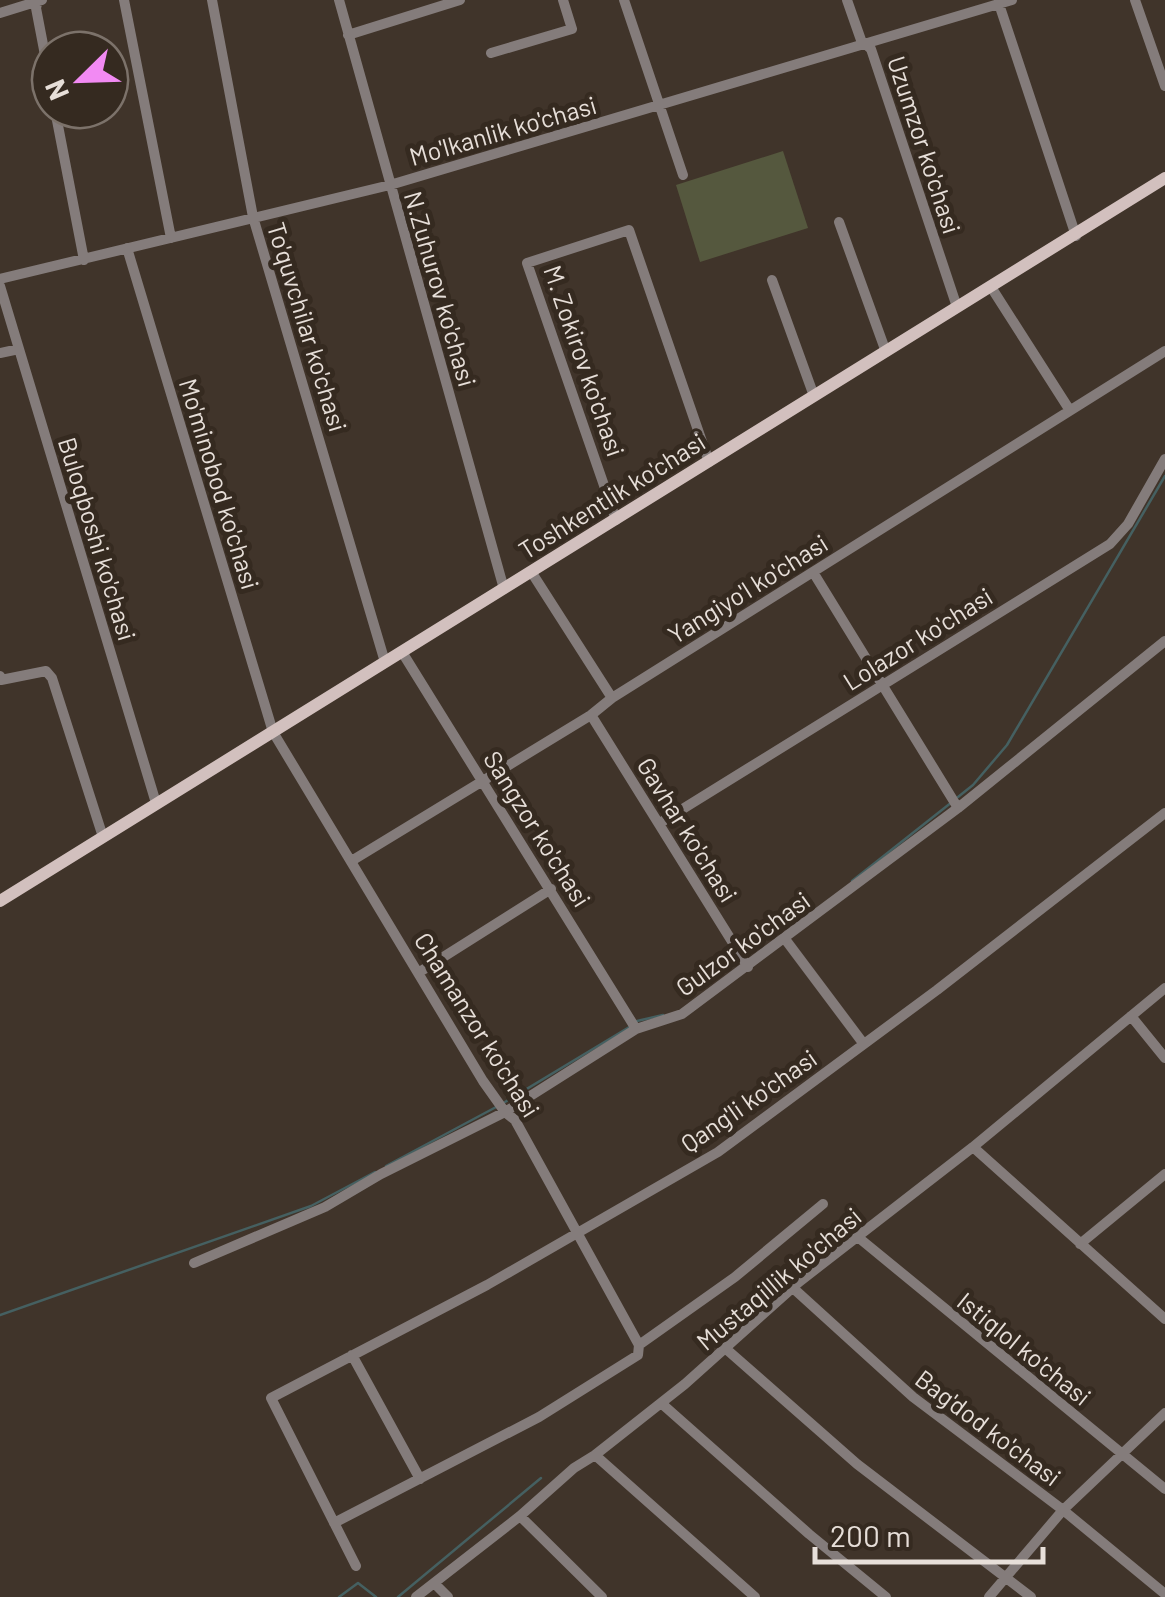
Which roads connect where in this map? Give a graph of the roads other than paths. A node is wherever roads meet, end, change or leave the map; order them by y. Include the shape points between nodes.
1 (39, 0) edge
2 (124, 0) edge
3 (212, 0) edge
4 (339, 0) edge
5 (460, 0) edge
6 (562, 0) edge
7 (624, 0) edge
8 (847, 0) edge
9 (1012, 0) edge
10 (1135, 0) edge
11 (998, 4) junction
12 (0, 12) edge
13 (40, 30) edge
14 (348, 35) junction
15 (866, 46) junction
16 (491, 53) dead end
17 (1165, 86) edge
18 (660, 106) junction
19 (60, 130) edge
20 (683, 175) dead end
21 (1165, 178) edge
22 (390, 185) junction
23 (253, 217) junction
24 (839, 222) dead end
25 (1076, 236) junction
26 (171, 238) junction
27 (126, 248) junction
28 (84, 260) junction
29 (772, 280) dead end
30 (0, 283) edge
31 (991, 287) junction
32 (957, 307) junction
33 (19, 349) junction
34 (1165, 351) edge
35 (0, 352) edge
36 (886, 352) junction
37 (814, 396) junction
38 (1069, 409) junction
39 (1165, 458) edge
40 (709, 462) junction
41 (616, 520) junction
42 (813, 572) junction
43 (532, 573) junction
44 (504, 589) junction
45 (1165, 641) edge
46 (402, 652) junction
47 (385, 662) junction
48 (0, 676) edge
49 (882, 685) junction
50 (612, 698) junction
51 (592, 715) junction
52 (273, 732) junction
53 (483, 781) junction
54 (156, 803) junction
55 (958, 808) junction
56 (1165, 813) edge
57 (660, 823) junction
58 (103, 837) junction
59 (353, 860) junction
60 (550, 889) junction
61 (0, 900) edge
62 (786, 940) junction
63 (748, 967) junction
64 (418, 973) junction
65 (1165, 988) edge
66 (1131, 1016) junction
67 (636, 1029) junction
68 (863, 1043) junction
69 (1165, 1058) edge
70 (505, 1112) junction
71 (973, 1148) junction
72 (1165, 1174) edge
73 (822, 1204) dead end
74 (577, 1235) junction
75 (859, 1238) junction
76 (1080, 1244) junction
77 (194, 1263) dead end
78 (792, 1288) junction
79 (1165, 1319) edge
80 (638, 1345) junction
81 (726, 1348) junction
82 (352, 1355) junction
83 (661, 1403) junction
84 (1165, 1413) edge
85 (1121, 1454) junction
86 (595, 1455) junction
87 (420, 1478) junction
88 (1165, 1488) edge
89 (1063, 1510) junction
90 (520, 1516) junction
91 (334, 1522) junction
92 (356, 1566) dead end
93 (1006, 1578) junction
94 (435, 1584) junction
95 (1165, 1594) edge
96 (416, 1597) edge
97 (448, 1597) edge
98 (602, 1597) edge
99 (755, 1597) edge
100 (886, 1597) edge
101 (989, 1597) edge
102 (1031, 1597) edge

1 - 12 street
1 - 13 street
2 - 26 street
3 - 23 street, To'quvchilar ko'chasi
4 - 14 street, N.Zuhurov ko'chasi
5 - 14 street
6 - 16 street via 572,29
7 - 18 street
8 - 15 street, Uzumzor ko'chasi
9 - 11 street, Mo'lkanlik ko'chasi
10 - 17 street
11 - 15 street, Mo'lkanlik ko'chasi
11 - 25 street
14 - 22 street, N.Zuhurov ko'chasi
15 - 18 street, Mo'lkanlik ko'chasi
15 - 32 street, Uzumzor ko'chasi
18 - 20 street
18 - 22 street, Mo'lkanlik ko'chasi
19 - 28 street
21 - 25 main road, Toshkentlik ko'chasi
22 - 23 street, Mo'lkanlik ko'chasi
22 - 44 street, N.Zuhurov ko'chasi
23 - 26 street, Mo'lkanlik ko'chasi
23 - 47 street, To'quvchilar ko'chasi
24 - 36 street
25 - 31 main road, Toshkentlik ko'chasi
26 - 27 street, Mo'lkanlik ko'chasi
27 - 28 street, Mo'lkanlik ko'chasi
27 - 52 street, Mo'minobod ko'chasi
28 - 30 street, Mo'lkanlik ko'chasi
29 - 37 street
30 - 33 street, Buloqboshi ko'chasi
31 - 32 main road, Toshkentlik ko'chasi
31 - 38 street
32 - 36 main road, Toshkentlik ko'chasi
33 - 35 street
33 - 54 street, Buloqboshi ko'chasi
34 - 38 street, Yangiyo'l ko'chasi
36 - 37 main road, Toshkentlik ko'chasi
37 - 40 main road, Toshkentlik ko'chasi
38 - 42 street, Yangiyo'l ko'chasi
39 - 49 street, Lolazor ko'chasi via 1110,544
40 - 41 main road, Toshkentlik ko'chasi
40 - 41 street, M. Zokirov ko'chasi via 629,230 527,262
41 - 43 main road, Toshkentlik ko'chasi
42 - 49 street
42 - 50 street, Yangiyo'l ko'chasi
43 - 44 main road, Toshkentlik ko'chasi
43 - 50 street
44 - 46 main road, Toshkentlik ko'chasi
45 - 55 street, Gulzor ko'chasi
46 - 47 main road, Toshkentlik ko'chasi
46 - 53 street, Sangzor ko'chasi
47 - 52 main road, Toshkentlik ko'chasi
48 - 58 street via 38,670 52,678
49 - 55 street
49 - 57 street, Lolazor ko'chasi
50 - 51 street, Yangiyo'l ko'chasi
51 - 53 street, Yangiyo'l ko'chasi
51 - 57 street, Gavhar ko'chasi
52 - 54 main road, Toshkentlik ko'chasi
52 - 59 street, Chamanzor ko'chasi
53 - 59 street, Yangiyo'l ko'chasi
53 - 60 street, Sangzor ko'chasi
54 - 58 main road, Toshkentlik ko'chasi
55 - 62 street, Gulzor ko'chasi
56 - 68 street, Qang'li ko'chasi
57 - 63 street, Gavhar ko'chasi
58 - 61 main road, Toshkentlik ko'chasi
59 - 64 street, Chamanzor ko'chasi
60 - 64 street
60 - 67 street, Sangzor ko'chasi
62 - 63 street, Gulzor ko'chasi
62 - 68 street
63 - 67 street, Gulzor ko'chasi via 682,1014
64 - 70 street, Chamanzor ko'chasi
65 - 66 street, Mustaqillik ko'chasi
66 - 69 street
66 - 71 street, Mustaqillik ko'chasi
67 - 70 street, Gulzor ko'chasi
68 - 74 street, Qang'li ko'chasi via 718,1152
70 - 74 street, Chamanzor ko'chasi
70 - 77 street, Gulzor ko'chasi via 325,1207
71 - 75 street, Mustaqillik ko'chasi
71 - 76 street
72 - 76 street
73 - 80 street, Mustaqillik ko'chasi via 736,1277
74 - 80 street, Chamanzor ko'chasi
74 - 82 street, Qang'li ko'chasi
75 - 78 street, Mustaqillik ko'chasi
75 - 85 street, Istiqlol ko'chasi
76 - 79 street
78 - 81 street, Mustaqillik ko'chasi
78 - 89 street, Bag'dod ko'chasi via 912,1397
80 - 87 street, Mustaqillik ko'chasi via 638,1356 539,1417
81 - 83 street, Mustaqillik ko'chasi
81 - 93 street via 856,1464
82 - 87 street
82 - 91 street, Qang'li ko'chasi via 271,1398
83 - 86 street, Mustaqillik ko'chasi
83 - 100 street
84 - 85 street
85 - 88 street, Istiqlol ko'chasi
85 - 89 street
86 - 90 street, Mustaqillik ko'chasi
86 - 99 street
87 - 91 street, Mustaqillik ko'chasi
89 - 93 street
89 - 95 street, Bag'dod ko'chasi
90 - 94 street, Mustaqillik ko'chasi
90 - 98 street
91 - 92 street
93 - 101 street
93 - 102 street
94 - 96 street, Mustaqillik ko'chasi
94 - 97 street

